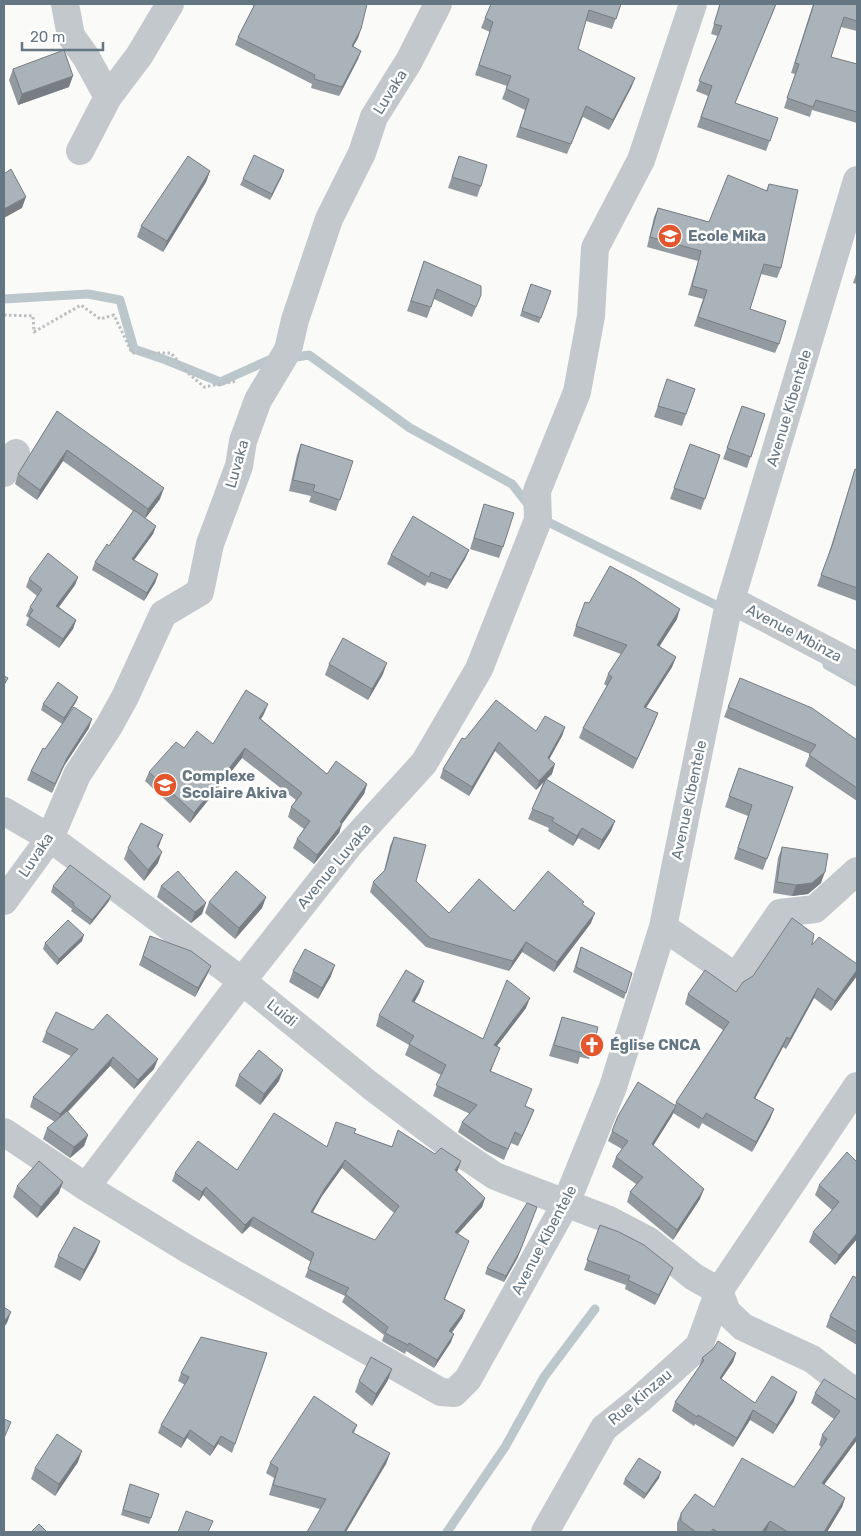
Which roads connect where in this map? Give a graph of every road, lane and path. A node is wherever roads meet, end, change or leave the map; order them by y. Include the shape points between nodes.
1 (66, 4) edge
2 (170, 4) edge
3 (438, 4) edge
4 (693, 4) edge
5 (108, 97) junction
6 (80, 152) dead end
7 (857, 180) edge
8 (4, 316) edge
9 (274, 375) junction
10 (732, 596) junction
11 (857, 666) edge
12 (4, 811) edge
13 (50, 838) junction
14 (857, 871) edge
15 (4, 901) edge
16 (663, 928) junction
17 (242, 980) junction
18 (857, 1086) edge
19 (4, 1132) edge
20 (86, 1187) junction
21 (566, 1203) junction
22 (719, 1290) junction
23 (857, 1391) edge
24 (545, 1532) edge

1 - 5 street via 71,36
2 - 5 street via 139,56
3 - 9 street, Luvaka via 409,62 374,117 362,153 329,219 288,350
4 - 17 street, Avenue Luvaka via 641,160 595,248 591,316 577,392 536,491 538,520 479,669 424,763 350,844
5 - 6 street
7 - 10 street, Avenue Kibentele
8 - 9 path via 32,316 34,332 81,305 100,319 114,315 132,353 171,353 204,387
9 - 13 street, Luvaka via 258,400 243,441 239,466 210,544 200,592 163,614 125,697 77,775
10 - 11 street, Avenue Mbinza
10 - 16 street, Avenue Kibentele
12 - 13 street, Luidi
13 - 15 street, Luvaka
13 - 17 street, Luidi
14 - 16 street via 815,909 780,913 736,977
16 - 21 street, Avenue Kibentele via 613,1087
17 - 20 street, Avenue Luvaka
17 - 21 street, Luidi via 449,1145 495,1176
18 - 22 street, Rue Kinzau
19 - 20 street
20 - 21 street, Avenue Kibentele via 189,1250 441,1392 454,1393 468,1379
21 - 22 street, Luidi via 607,1219 649,1241 694,1277
22 - 23 street via 727,1312 743,1328 812,1359
22 - 24 street, Rue Kinzau via 699,1346 604,1428

